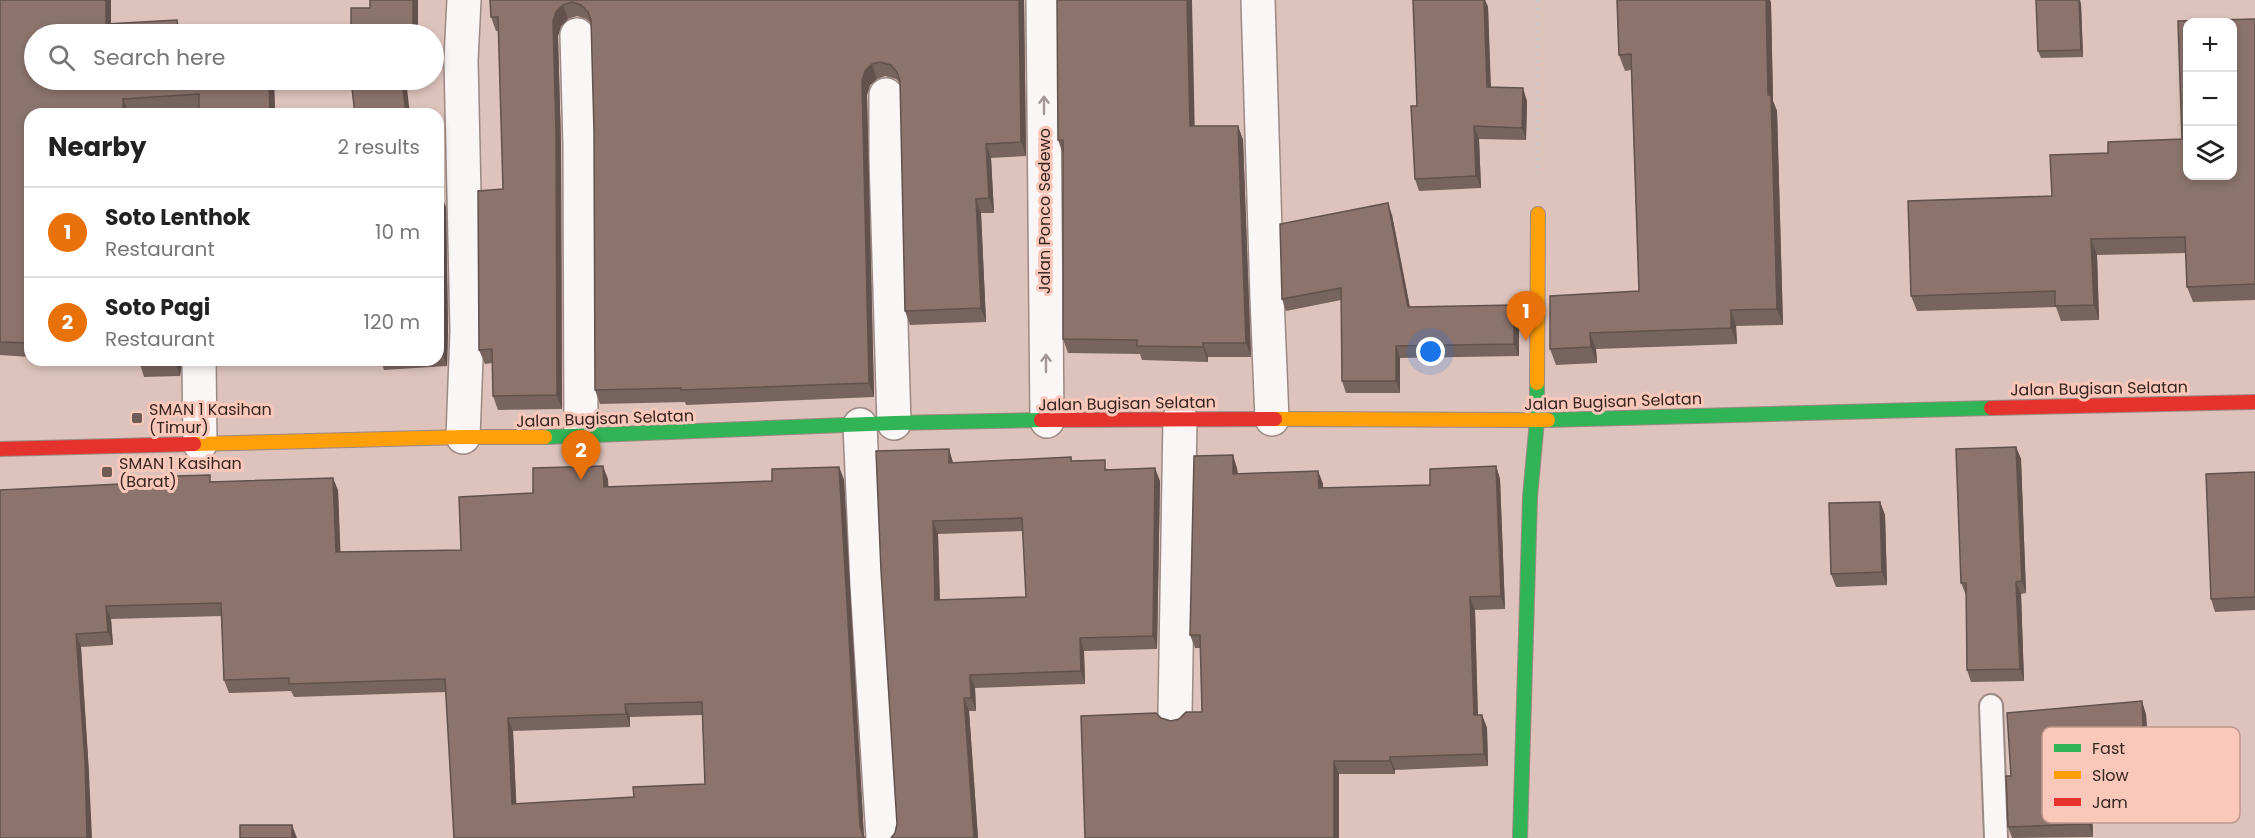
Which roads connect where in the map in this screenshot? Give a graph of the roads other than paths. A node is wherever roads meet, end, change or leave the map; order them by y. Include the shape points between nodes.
1 (464, 0) edge
2 (1043, 0) edge
3 (1258, 0) edge
4 (577, 35) dead end
5 (886, 95) dead end
6 (1538, 214) road end
7 (199, 366) edge
8 (2255, 402) edge
9 (1180, 418) junction
10 (1272, 419) junction
11 (1537, 420) junction
12 (1047, 421) junction
13 (894, 423) junction
14 (860, 425) junction
15 (463, 437) junction
16 (580, 437) junction
17 (200, 444) junction
18 (0, 449) edge
19 (1991, 706) dead end
20 (1175, 715) dead end
21 (883, 838) edge
22 (1520, 838) edge
23 (1995, 838) edge

1 - 15 street via 461,60 467,331
12 -> 2 street, Jalan Ponco Sedewo
3 - 10 street
4 - 16 street
5 - 13 street
6 - 11 street
7 - 17 street
8 - 11 street, Jalan Bugisan Selatan
9 - 10 street, Jalan Bugisan Selatan
9 - 12 street, Jalan Bugisan Selatan
9 - 20 street
10 - 11 street, Jalan Bugisan Selatan
11 - 22 street via 1530,497
12 - 13 street, Jalan Bugisan Selatan
13 - 14 street, Jalan Bugisan Selatan
14 - 16 street, Jalan Bugisan Selatan
14 - 21 street
15 - 16 street, Jalan Bugisan Selatan
15 - 17 street, Jalan Bugisan Selatan
17 - 18 street, Jalan Bugisan Selatan
19 - 23 lane

